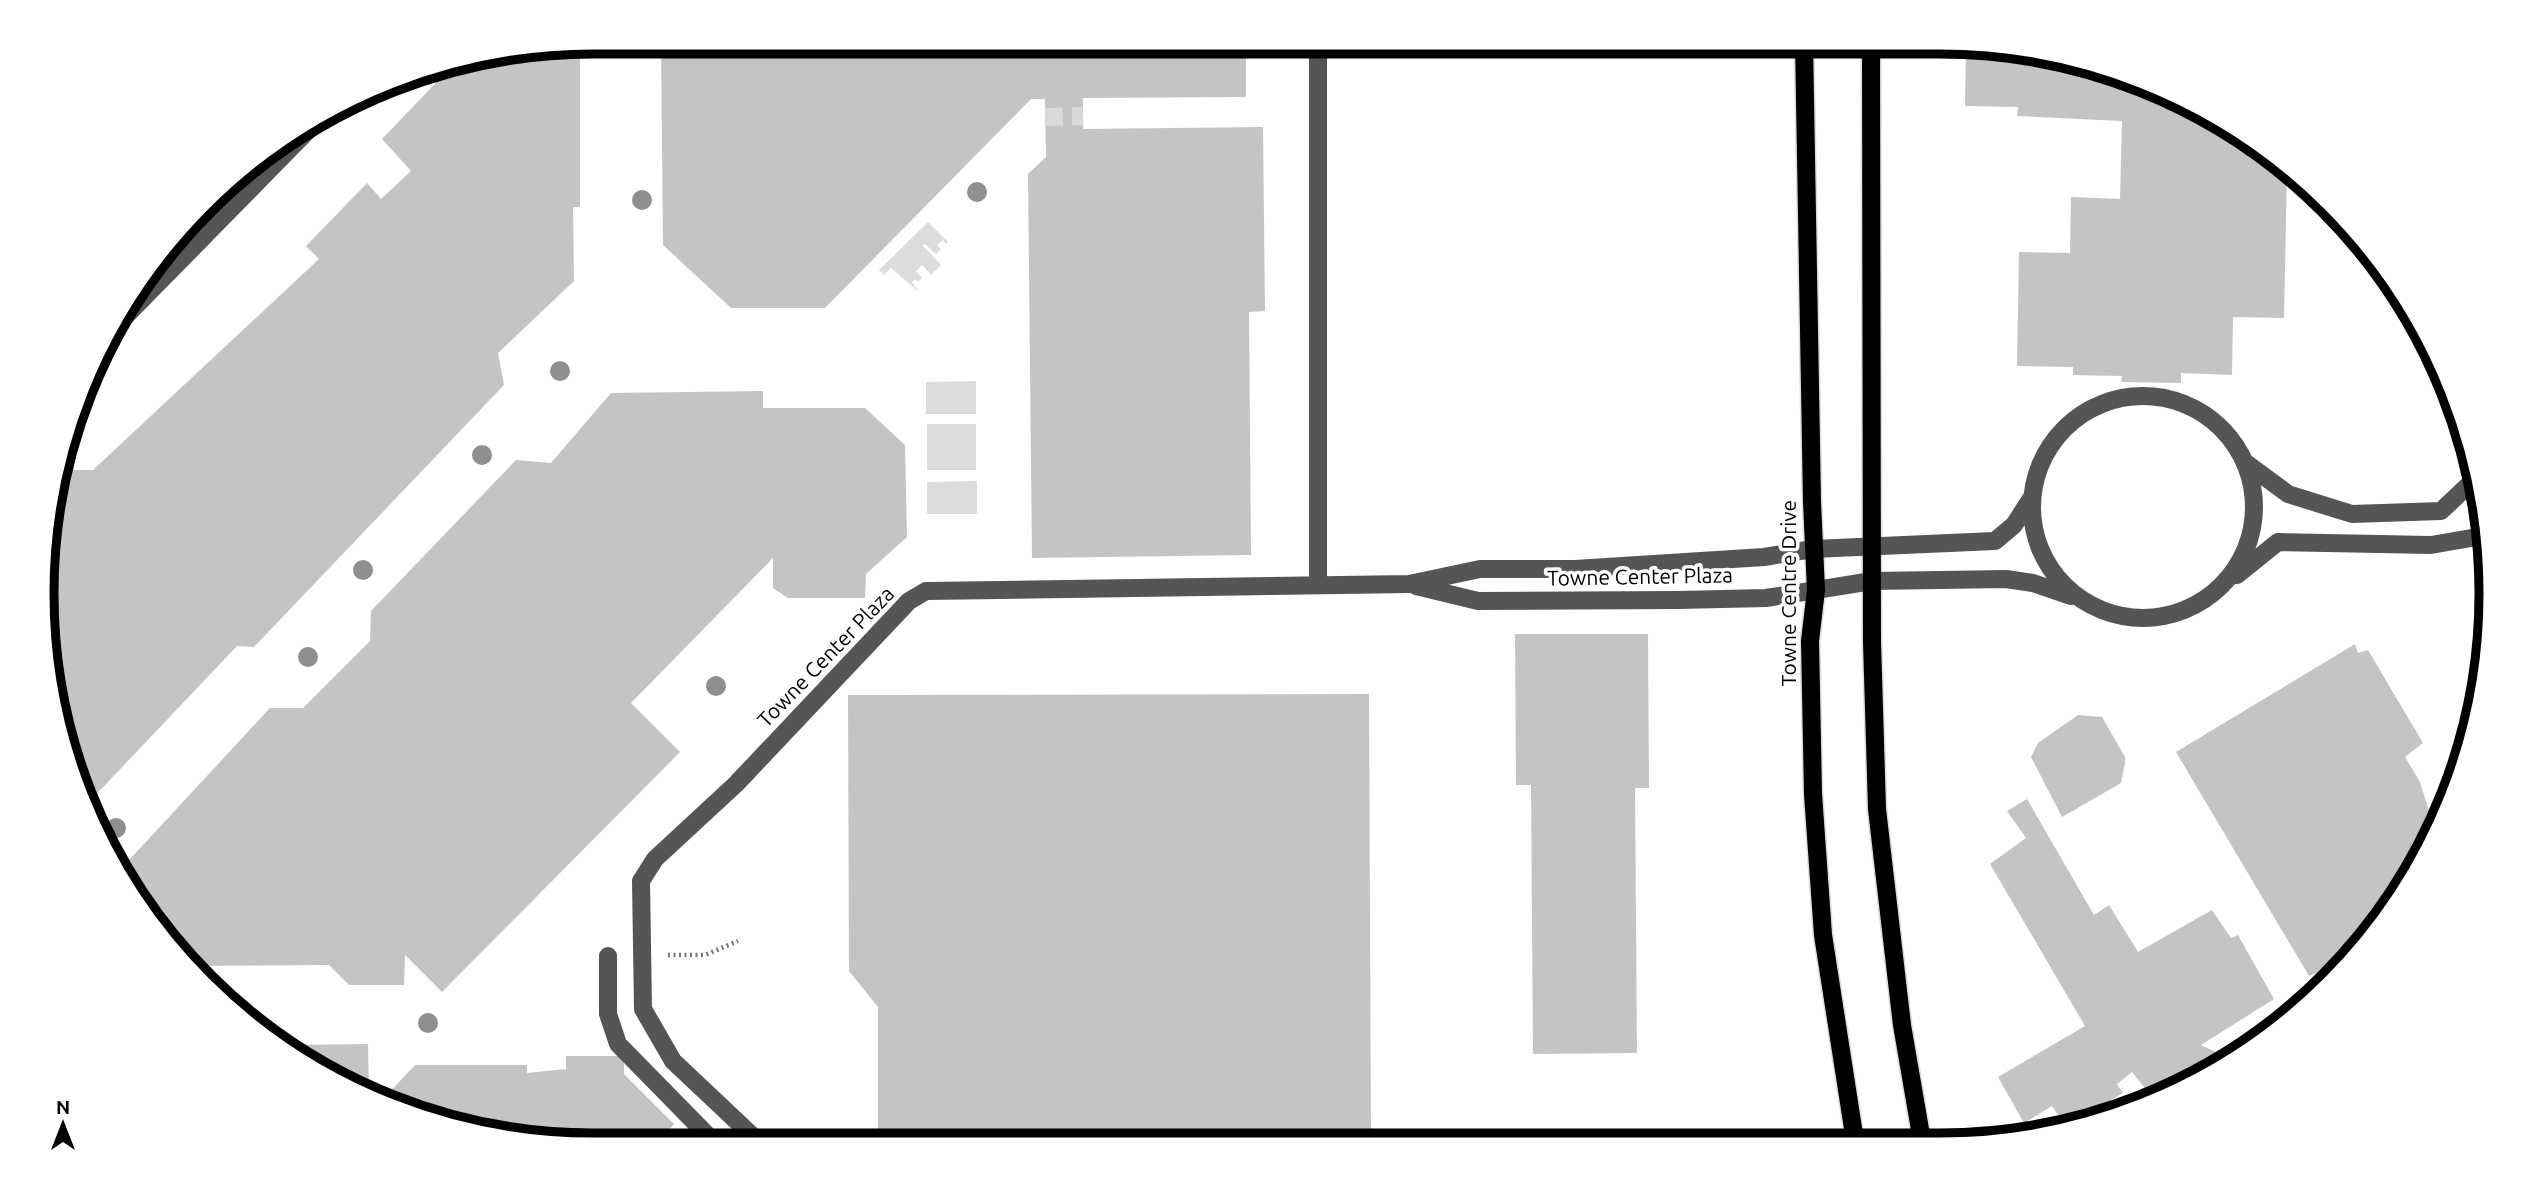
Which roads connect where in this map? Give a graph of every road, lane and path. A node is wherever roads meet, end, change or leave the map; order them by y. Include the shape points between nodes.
1 (1318, 54) edge
2 (1804, 54) edge
3 (1871, 54) edge
4 (293, 146) edge
5 (141, 301) edge
6 (2246, 463) junction
7 (2467, 485) edge
8 (2032, 497) junction
9 (2476, 537) edge
10 (1873, 545) junction
11 (1813, 549) junction
12 (1872, 581) junction
13 (1318, 584) junction
14 (1409, 584) junction
15 (1816, 590) junction
16 (2213, 595) junction
17 (2081, 600) junction
18 (738, 941) dead end
19 (608, 956) dead end
20 (642, 957) junction
21 (706, 1133) edge
22 (749, 1133) edge
23 (1854, 1133) edge
24 (1921, 1133) edge

1 - 13 street
2 - 11 main road, Towne Centre Drive
3 - 10 main road
4 - 5 street
6 - 7 street via 2288,494 2352,514 2441,511
6 - 8 street via 2229,435 2204,414 2175,400 2143,396 2110,401 2080,415 2056,437 2039,465
6 - 16 street via 2255,491 2248,549 2234,574
8 - 10 street, Towne Center Plaza via 2014,525 1995,541
8 - 17 street via 2037,544 2047,565
9 - 16 street via 2431,545 2278,542
10 - 11 street, Towne Center Plaza
10 - 12 main road
11 - 14 street, Towne Center Plaza via 1764,557 1575,569 1479,569
11 - 15 main road, Towne Centre Drive
12 - 15 street, Towne Center Plaza
12 - 17 street, Towne Center Plaza via 2006,579
12 - 24 main road via 1877,809 1902,1025
13 - 14 street, Towne Center Plaza
13 - 20 street, Towne Center Plaza via 926,591 909,601 736,784 655,859 641,881
14 - 15 street, Towne Center Plaza via 1478,601 1766,598
15 - 23 main road, Towne Centre Drive via 1811,640 1813,794 1823,934
16 - 17 street via 2162,618 2133,619
18 - 20 path via 705,955
19 - 21 street via 608,1014 618,1044
20 - 22 street, Towne Center Plaza via 643,1009 673,1062

